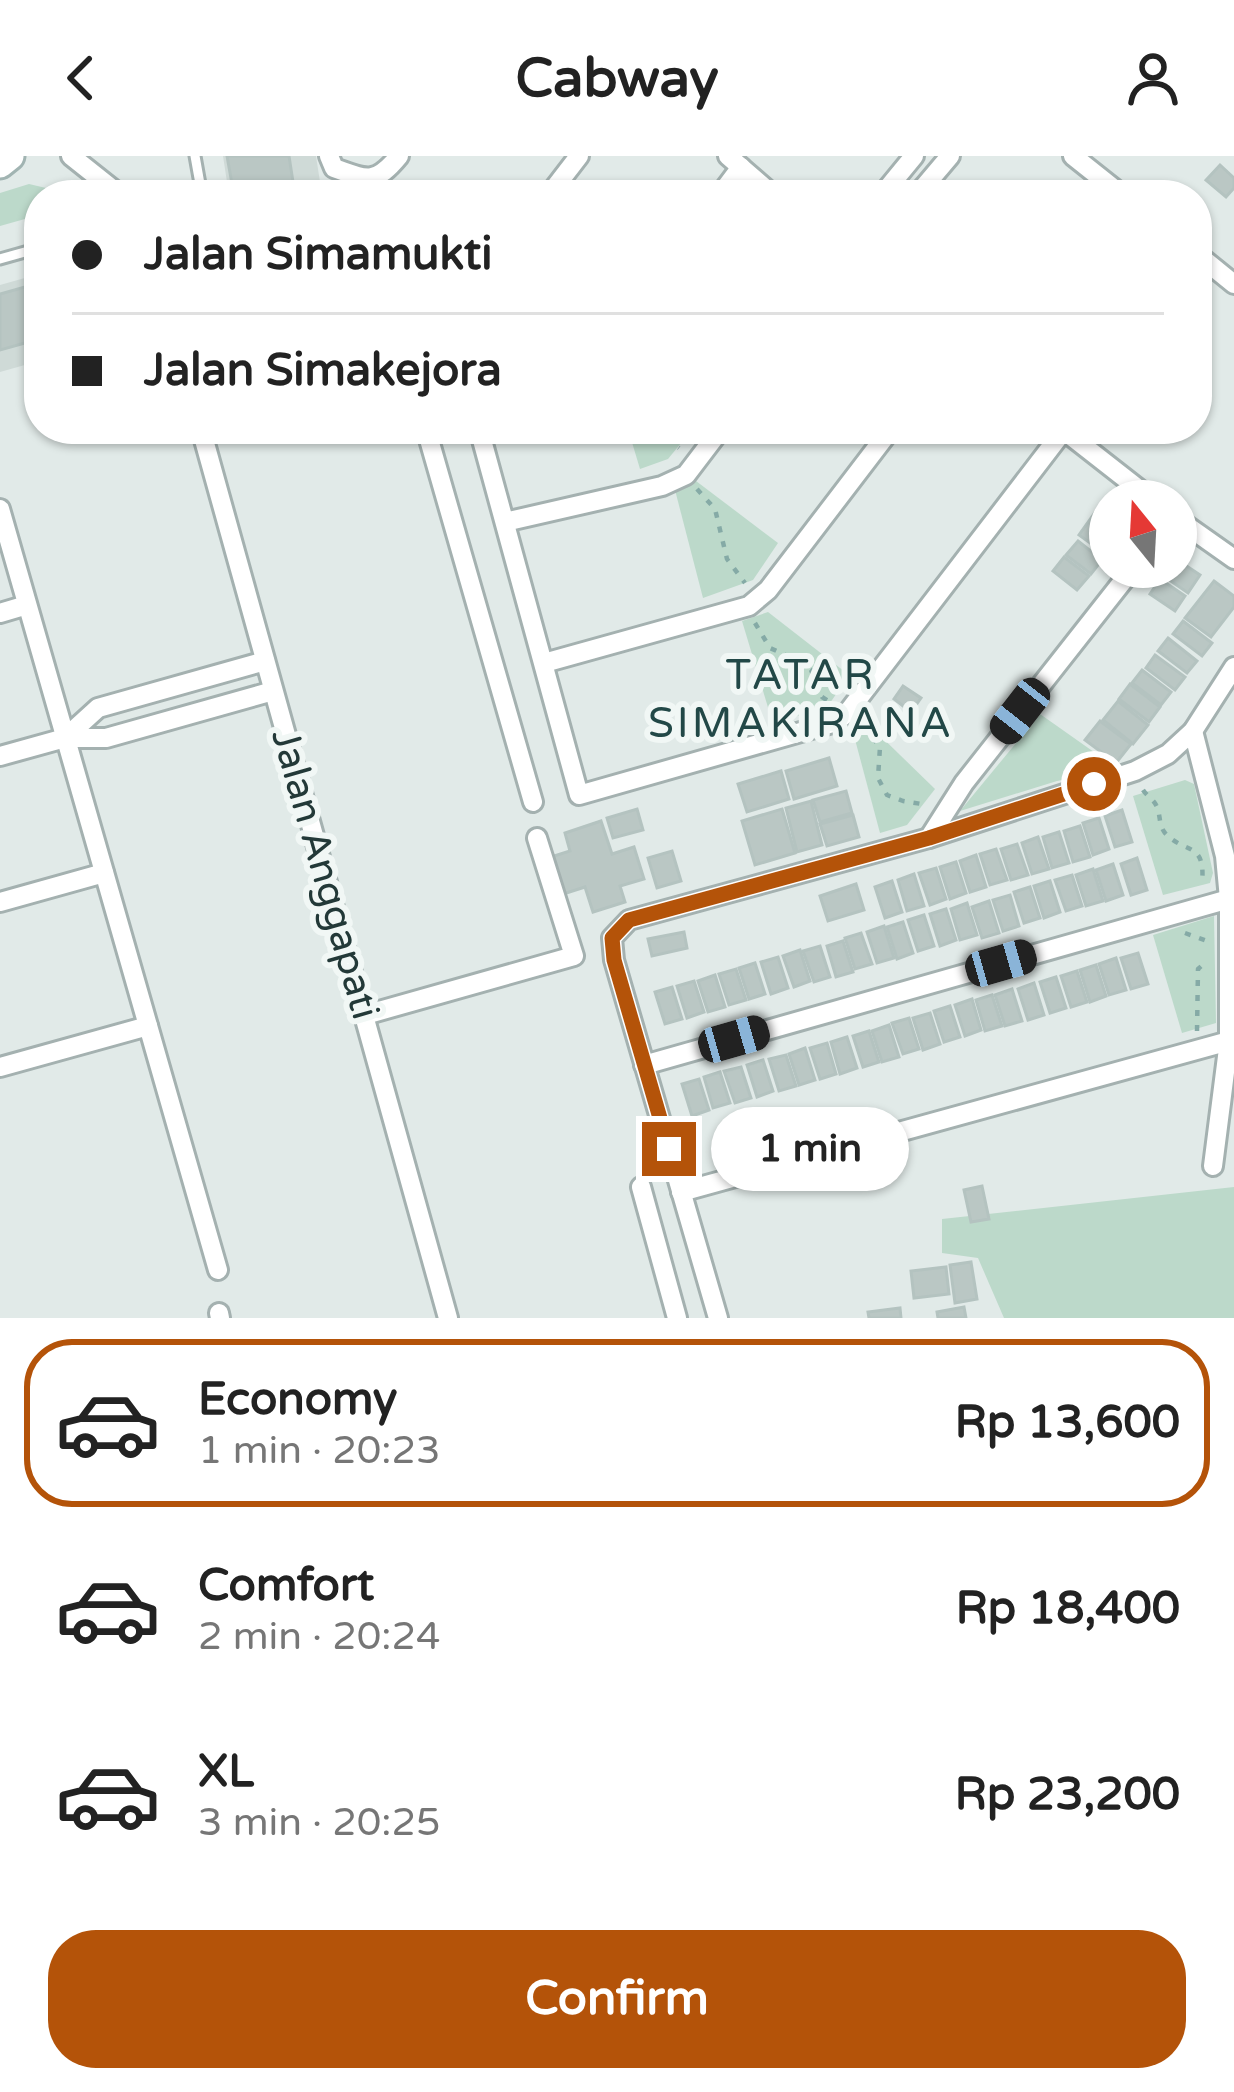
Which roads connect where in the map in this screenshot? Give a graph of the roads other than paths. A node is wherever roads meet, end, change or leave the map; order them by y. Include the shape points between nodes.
1 (10, 156) edge
2 (71, 156) edge
3 (328, 156) edge
4 (399, 156) edge
5 (579, 156) edge
6 (914, 156) edge
7 (950, 156) edge
8 (1073, 156) edge
9 (0, 164) edge
10 (101, 180) edge
11 (561, 180) edge
12 (894, 180) edge
13 (929, 180) edge
14 (1103, 180) edge
15 (205, 444) edge
16 (430, 444) edge
17 (483, 444) edge
18 (710, 444) edge
19 (880, 444) edge
20 (1052, 444) edge
21 (1081, 444) edge
22 (1127, 480) edge
23 (0, 509) edge
24 (506, 522) junction
25 (1197, 533) edge
26 (1234, 559) edge
27 (1118, 588) edge
28 (27, 605) junction
29 (0, 613) edge
30 (265, 662) junction
31 (544, 664) junction
32 (1234, 668) edge
33 (273, 691) junction
34 (1193, 731) junction
35 (65, 738) junction
36 (0, 756) edge
37 (533, 802) dead end
38 (537, 838) dead end
39 (929, 838) junction
40 (104, 873) junction
41 (1229, 898) junction
42 (0, 902) edge
43 (364, 1015) junction
44 (148, 1026) junction
45 (1229, 1041) junction
46 (644, 1065) junction
47 (0, 1067) edge
48 (1213, 1166) dead end
49 (641, 1186) dead end
50 (681, 1192) junction
51 (218, 1270) dead end
52 (448, 1318) edge
53 (677, 1318) edge
54 (718, 1318) edge

1 - 9 main road
2 - 10 street
3 - 4 street via 334,168 364,178 377,177
5 - 11 street
6 - 12 street
7 - 13 street
8 - 14 street
15 - 30 street, Jalan Anggapati
16 - 37 street
17 - 24 street
18 - 24 street via 692,468 662,486
19 - 31 street via 748,606
20 - 31 street via 848,712 820,729 579,795
21 - 22 street
23 - 28 street
24 - 31 street
25 - 26 street
27 - 39 street
28 - 29 street
28 - 35 street
30 - 33 street, Jalan Anggapati
30 - 35 street via 98,708
32 - 34 street
33 - 35 street via 106,738
33 - 43 street, Jalan Anggapati
34 - 39 street via 1135,771
34 - 41 street
35 - 36 street
35 - 40 street
38 - 43 street via 574,956
39 - 46 street via 629,920 612,938 614,960
40 - 42 street
40 - 44 street
41 - 45 street
41 - 46 street
43 - 52 street, Jalan Anggapati
44 - 47 street
44 - 51 street
45 - 48 street
45 - 50 street
46 - 50 street
49 - 53 street
50 - 54 street

